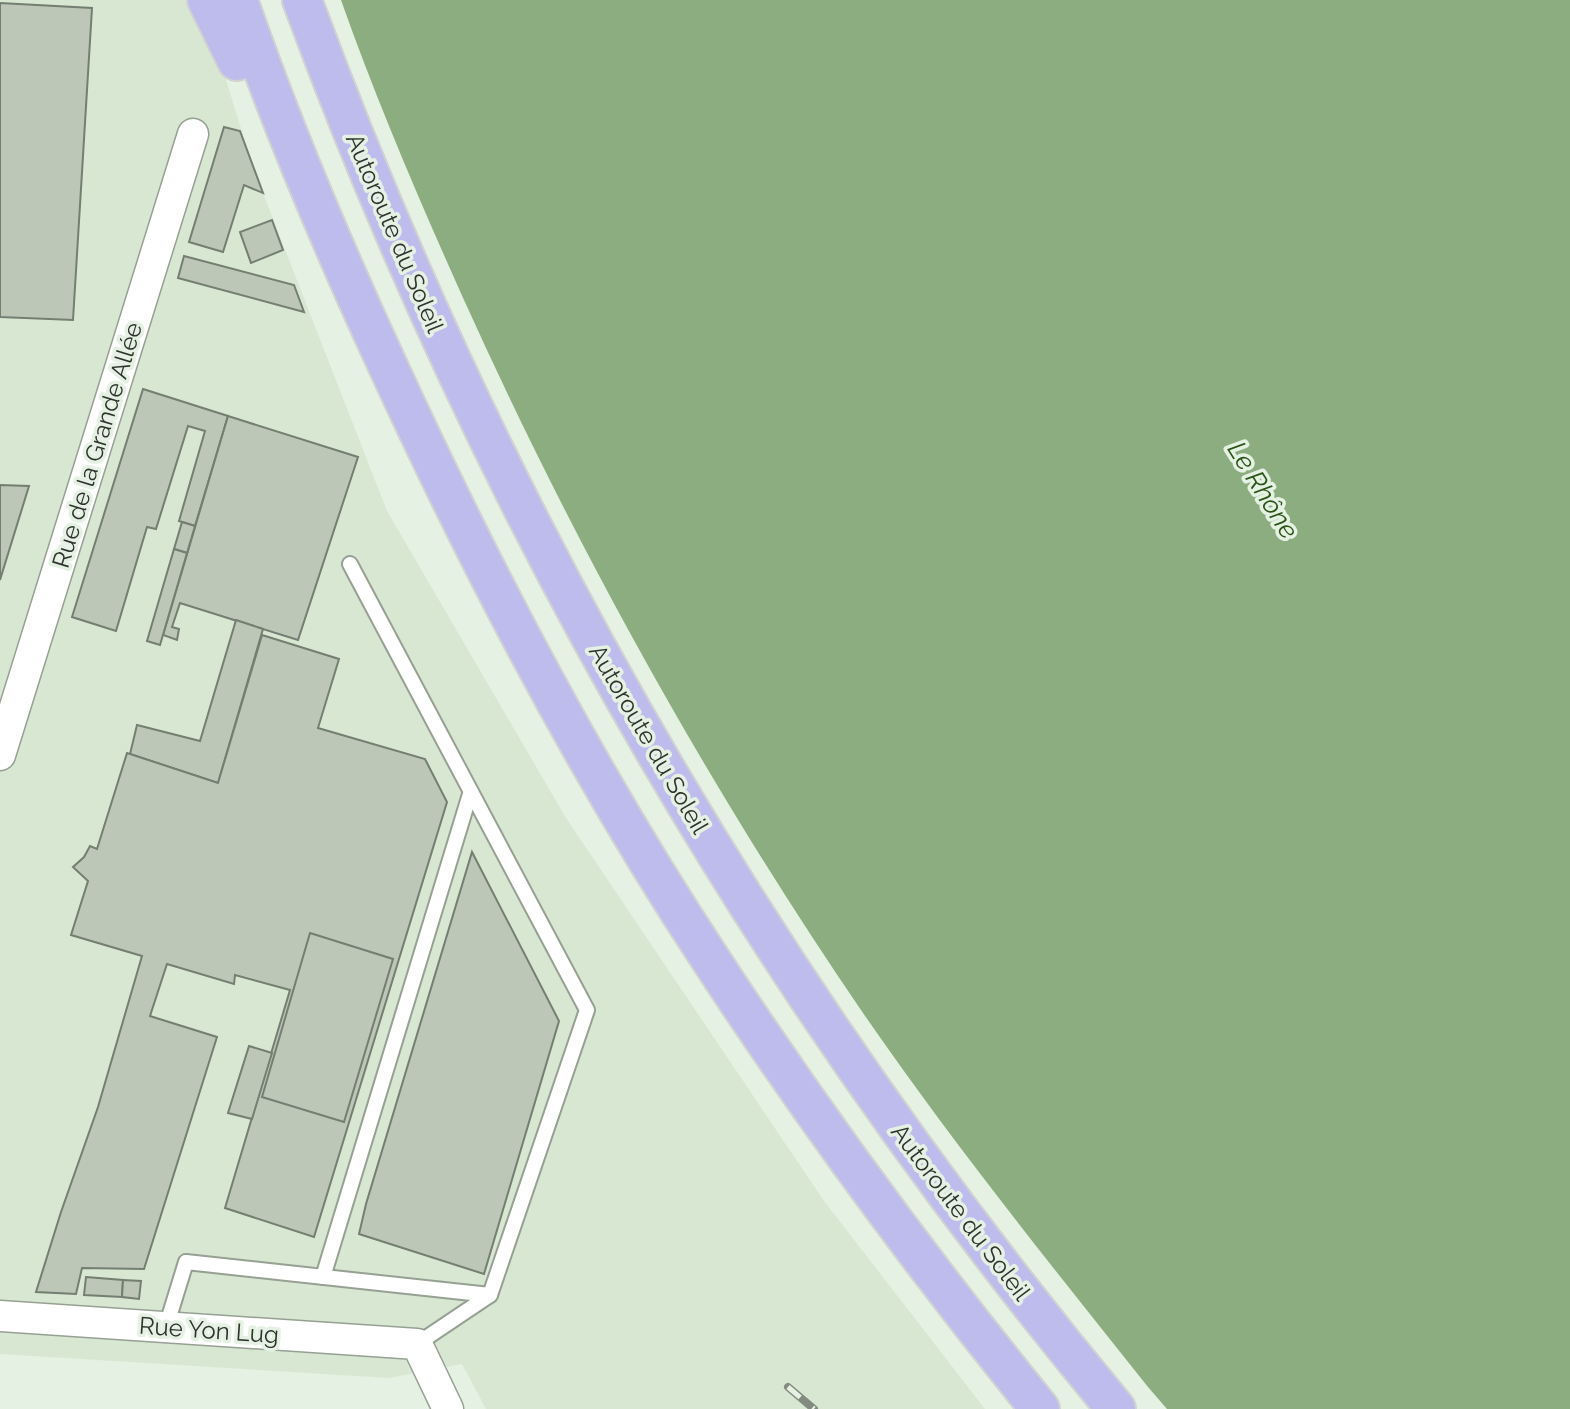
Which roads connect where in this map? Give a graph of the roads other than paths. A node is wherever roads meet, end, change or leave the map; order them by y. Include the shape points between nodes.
1 (207, 0) edge
2 (238, 0) edge
3 (302, 0) edge
4 (193, 134) dead end
5 (353, 291) junction
6 (350, 564) dead end
7 (0, 755) edge
8 (470, 794) junction
9 (323, 1277) junction
10 (490, 1295) junction
11 (0, 1316) edge
12 (166, 1326) junction
13 (417, 1344) junction
14 (448, 1409) edge
15 (1040, 1409) edge
16 (1116, 1409) edge

1 - 5 highway
2 - 5 highway
3 - 16 highway, Autoroute du Soleil via 356,145 437,332 544,553 660,763 853,1065 1020,1292
4 - 7 street, Rue de la Grande Allée
5 - 15 highway via 466,532 636,840 709,958 839,1147
6 - 8 lane
8 - 9 lane
8 - 10 lane via 587,1010
9 - 10 lane
9 - 12 lane via 186,1262
10 - 13 lane
11 - 12 street, Rue Yon Lug
12 - 13 street, Rue Yon Lug
13 - 14 street

